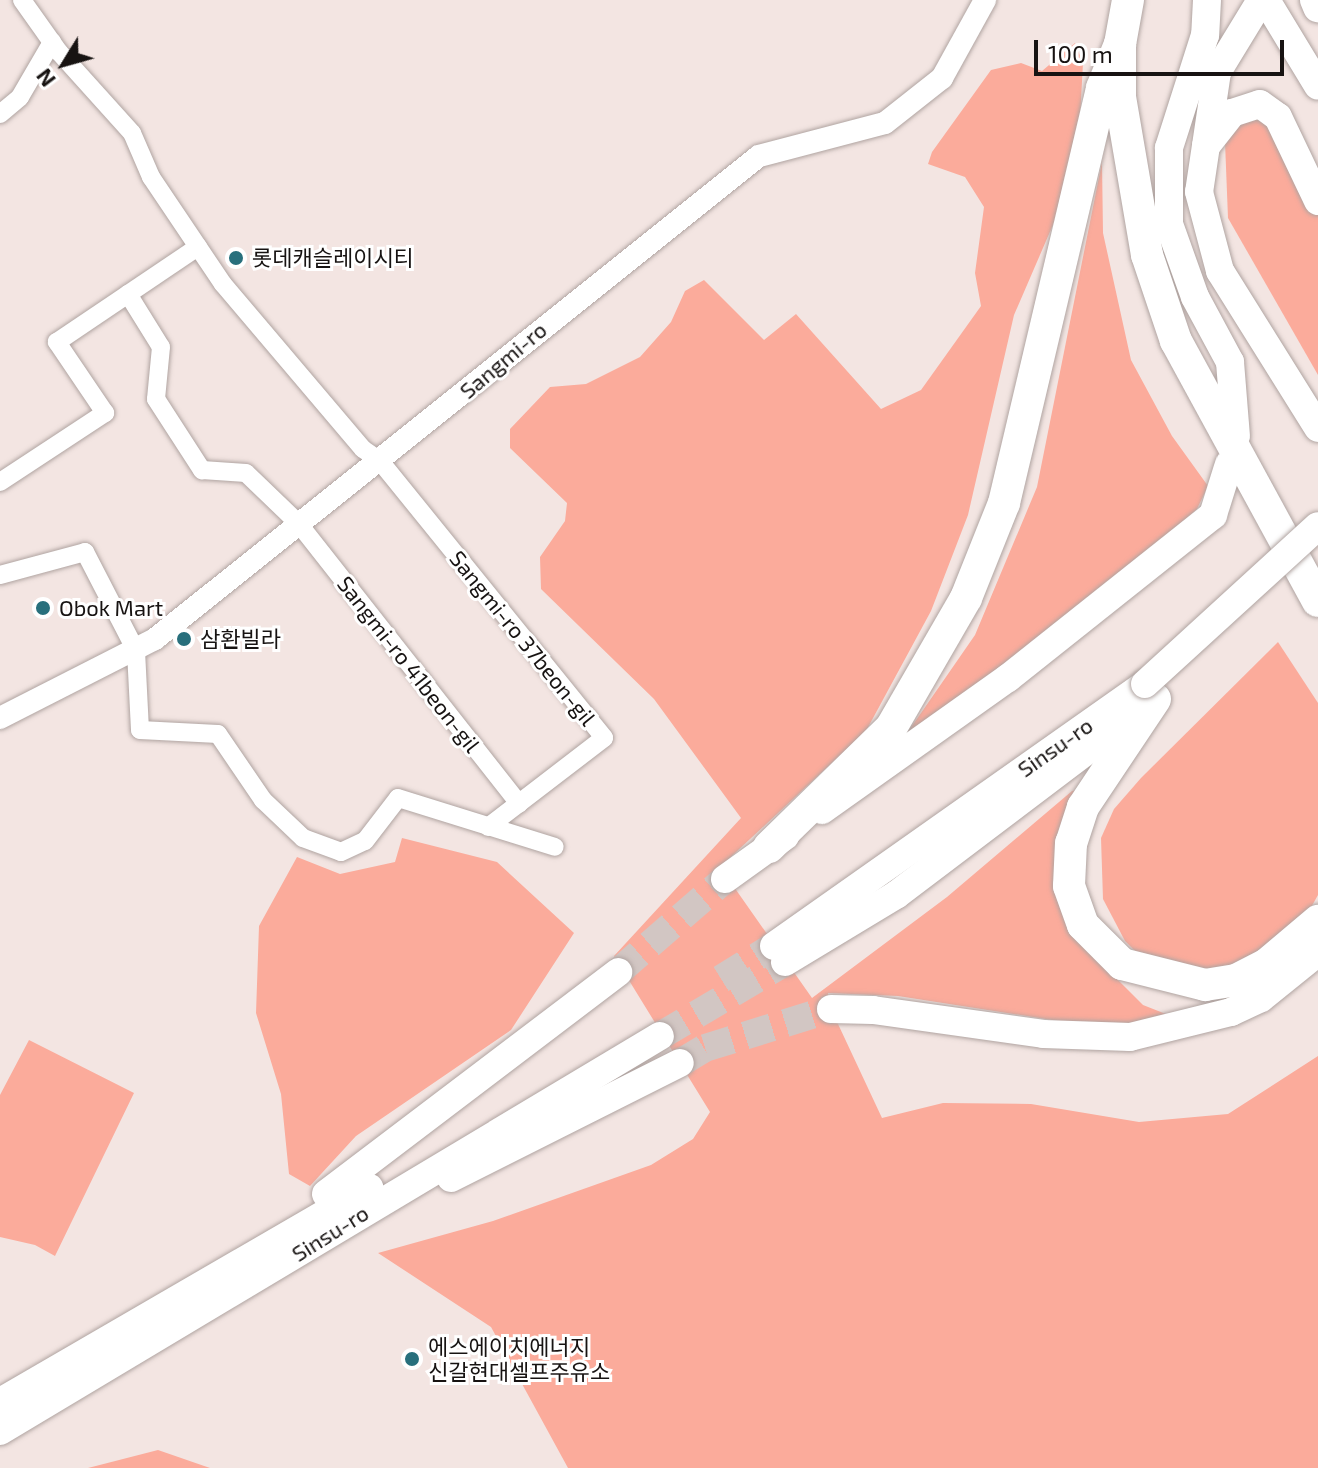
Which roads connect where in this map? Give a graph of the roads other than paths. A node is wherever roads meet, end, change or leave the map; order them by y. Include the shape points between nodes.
1 (22, 0) edge
2 (985, 0) edge
3 (1128, 0) edge
4 (1207, 0) edge
5 (1264, 0) edge
6 (1315, 0) edge
7 (1318, 7) edge
8 (52, 42) junction
9 (1120, 44) junction
10 (1318, 86) edge
11 (0, 114) edge
12 (1206, 147) junction
13 (1318, 201) edge
14 (198, 247) junction
15 (128, 294) junction
16 (1318, 428) edge
17 (1236, 436) dead end
18 (380, 461) junction
19 (1229, 464) dead end
20 (0, 482) edge
21 (1261, 504) junction
22 (299, 524) junction
23 (1318, 526) edge
24 (1318, 549) edge
25 (1318, 569) edge
26 (0, 575) edge
27 (1318, 601) edge
28 (136, 651) junction
29 (1150, 692) junction
30 (0, 718) edge
31 (519, 804) junction
32 (488, 827) junction
33 (555, 847) dead end
34 (769, 847) junction
35 (725, 879) tunnel mouth
36 (1318, 921) edge
37 (1318, 952) edge
38 (780, 954) tunnel mouth
39 (618, 972) tunnel mouth
40 (831, 1009) tunnel mouth
41 (680, 1063) tunnel mouth
42 (401, 1190) junction
43 (264, 1246) junction
44 (0, 1402) edge
45 (0, 1431) edge

1 - 8 street
2 - 18 street, Sangmi-ro via 935,84 885,123 759,156 703,195
3 - 9 highway
4 - 17 main road via 1205,35 1169,148 1169,224 1195,297 1230,362
5 - 10 main road
5 - 12 main road via 1217,72
6 - 7 highway
8 - 11 street via 20,97
8 - 14 street via 132,133 151,177
9 - 21 highway via 1130,178 1147,255 1176,341
9 - 34 highway via 1102,88 1004,503 966,598 891,728
12 - 13 main road via 1232,113 1260,104 1278,117
12 - 16 main road via 1199,192 1220,271
14 - 15 street
14 - 18 street via 363,449
15 - 20 street via 57,342 105,413
15 - 22 street, Sangmi-ro 41beon-gil via 161,347 156,399 202,470 246,473
18 - 22 street, Sangmi-ro
18 - 31 street, Sangmi-ro 37beon-gil via 604,738
19 - 34 main road via 1213,515 1008,678
21 - 25 highway
21 - 27 highway
22 - 28 street, Sangmi-ro
22 - 31 street, Sangmi-ro 41beon-gil
23 - 29 main road, Sinsu-ro, bridge
24 - 29 main road, Sinsu-ro
26 - 28 street via 85,552
28 - 30 street, Sangmi-ro
28 - 32 street via 140,730 218,734 263,800 303,838 341,852 365,841 398,798
29 - 36 highway via 1083,807 1071,843 1069,886 1083,925 1122,964 1205,985 1236,980 1267,964
29 - 38 main road, Sinsu-ro via 896,895
31 - 32 street, Sangmi-ro 37beon-gil
32 - 33 street
34 - 35 main road
37 - 40 main road via 1261,998 1231,1012 1130,1037 1043,1034
39 - 43 main road via 293,1217
41 - 42 main road via 435,1186
42 - 43 main road, Sinsu-ro via 656,1029
42 - 45 main road, Sinsu-ro
43 - 44 main road, Sinsu-ro

